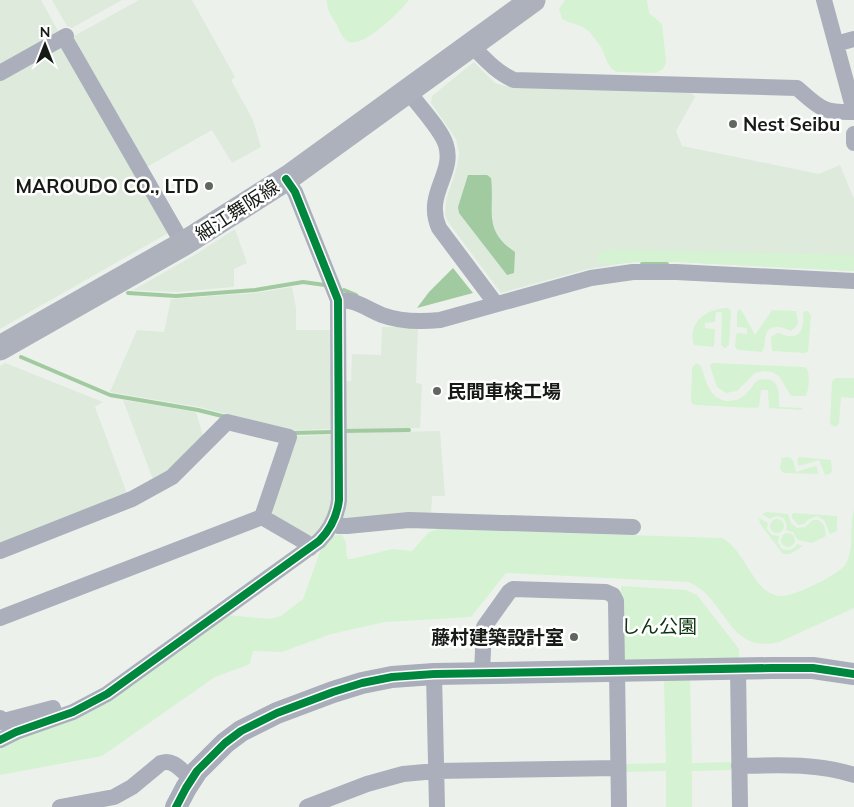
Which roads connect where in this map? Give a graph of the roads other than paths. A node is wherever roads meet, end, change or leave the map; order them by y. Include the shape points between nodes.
1 (534, 0) edge
2 (824, 0) edge
3 (854, 39) edge
4 (836, 44) junction
5 (471, 45) junction
6 (0, 72) edge
7 (408, 91) junction
8 (854, 112) edge
9 (854, 134) edge
10 (854, 143) edge
11 (286, 178) junction
12 (183, 244) junction
13 (854, 282) edge
14 (338, 300) junction
15 (496, 304) junction
16 (0, 348) edge
17 (262, 517) junction
18 (333, 523) junction
19 (633, 527) dead end
20 (310, 548) junction
21 (0, 551) edge
22 (0, 618) edge
23 (738, 668) junction
24 (616, 670) junction
25 (482, 673) junction
26 (434, 674) junction
27 (854, 674) edge
28 (87, 705) junction
29 (0, 718) edge
30 (0, 740) edge
31 (739, 766) junction
32 (618, 768) junction
33 (436, 772) junction
34 (854, 775) edge
35 (192, 779) junction
36 (60, 807) edge
37 (176, 807) edge
38 (306, 807) edge
39 (437, 807) edge
40 (619, 807) edge
41 (740, 807) edge

1 - 5 main road, 細江舞阪線
2 - 4 street
3 - 4 street
4 - 8 street
5 - 7 main road, 細江舞阪線
5 - 8 street via 494,69 514,80 797,88 821,108
6 - 12 street via 65,36
7 - 11 main road, 細江舞阪線
7 - 15 street via 447,147 446,164 434,208 439,228
9 - 10 street
11 - 12 main road, 細江舞阪線
11 - 14 street via 295,192
12 - 16 main road, 細江舞阪線
13 - 15 street via 633,272 591,278
14 - 15 street via 349,300 394,318 417,321 440,320
14 - 18 street via 339,500
17 - 20 street
17 - 21 street via 289,437 228,422 172,476 132,499
17 - 22 street
18 - 19 street via 347,526 409,520
18 - 20 street
20 - 28 street via 107,694
23 - 24 street
23 - 27 street via 813,668
23 - 31 street
24 - 25 street
24 - 25 street via 616,602 613,595 519,588 509,592 484,627
24 - 32 street
25 - 26 street
26 - 33 street
26 - 35 street via 362,683 259,721 225,743
28 - 29 street via 84,700 0,722
28 - 30 street
31 - 34 street via 809,766
31 - 41 street
32 - 33 street
32 - 40 street
33 - 38 street via 403,774 378,780
33 - 39 street
35 - 36 street via 175,765 165,762 114,797
35 - 37 street

